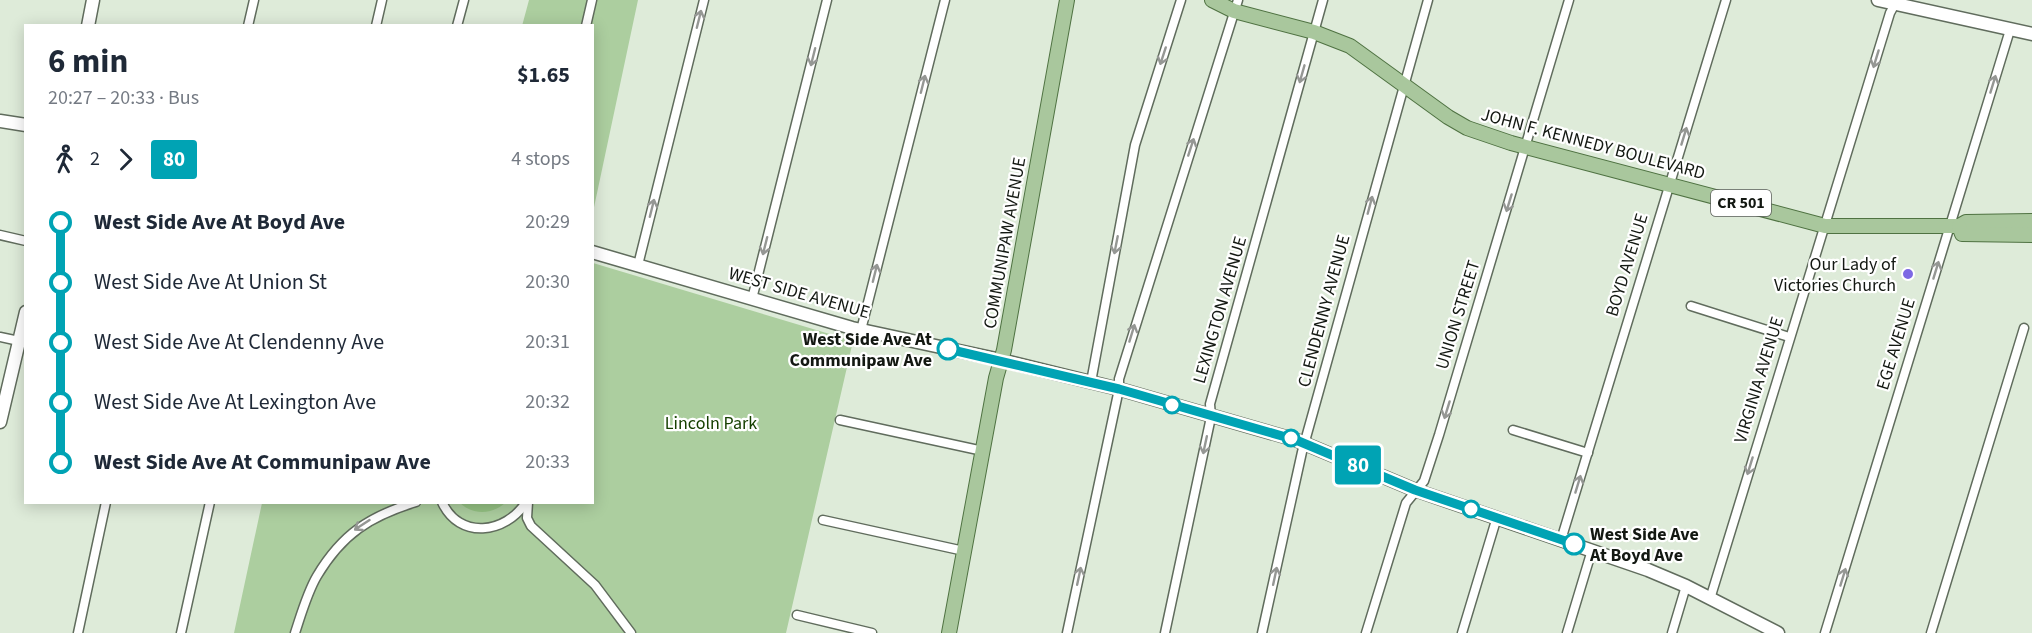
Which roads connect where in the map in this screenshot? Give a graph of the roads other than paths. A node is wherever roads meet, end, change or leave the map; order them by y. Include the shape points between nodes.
1 (93, 0) edge
2 (254, 0) edge
3 (382, 0) edge
4 (464, 0) edge
5 (592, 0) edge
6 (704, 0) edge
7 (827, 0) edge
8 (945, 0) edge
9 (1067, 0) edge
10 (1181, 0) edge
11 (1212, 0) edge
12 (1323, 0) edge
13 (1428, 0) edge
14 (1569, 0) edge
15 (1726, 0) edge
16 (1878, 0) edge
17 (1896, 2) edge
18 (1236, 5) edge
19 (88, 24) edge
20 (248, 24) edge
21 (376, 24) edge
22 (458, 24) edge
23 (586, 24) edge
24 (2010, 30) junction
25 (1314, 32) junction
26 (2032, 34) edge
27 (1404, 84) junction
28 (0, 121) edge
29 (24, 125) edge
30 (1526, 147) junction
31 (1669, 184) junction
32 (1825, 226) junction
33 (1954, 226) junction
34 (2028, 228) edge
35 (0, 235) edge
36 (24, 241) edge
37 (594, 253) edge
38 (638, 265) junction
39 (752, 299) junction
40 (1691, 306) dead end
41 (24, 320) edge
42 (2024, 328) dead end
43 (861, 330) junction
44 (0, 337) edge
45 (1789, 337) junction
46 (19, 341) junction
47 (1001, 360) junction
48 (1091, 382) junction
49 (1119, 389) junction
50 (1212, 417) junction
51 (840, 420) dead end
52 (0, 422) edge
53 (1513, 430) dead end
54 (1305, 443) junction
55 (983, 451) junction
56 (1588, 453) junction
57 (1415, 490) junction
58 (106, 504) edge
59 (210, 504) edge
60 (410, 504) edge
61 (443, 504) edge
62 (525, 504) edge
63 (527, 504) edge
64 (1497, 517) junction
65 (823, 520) dead end
66 (1561, 540) junction
67 (1592, 550) junction
68 (964, 551) junction
69 (1686, 586) junction
70 (1710, 599) junction
71 (797, 615) dead end
72 (1775, 632) edge
73 (78, 633) edge
74 (181, 633) edge
75 (295, 633) edge
76 (631, 633) edge
77 (872, 633) edge
78 (949, 633) edge
79 (1067, 633) edge
80 (1165, 633) edge
81 (1262, 633) edge
82 (1366, 633) edge
83 (1462, 633) edge
84 (1567, 633) edge
85 (1672, 633) edge
86 (1825, 633) edge
87 (1931, 633) edge

1 - 19 main road
2 - 20 street
3 - 21 street
4 - 22 street
5 - 23 street
38 -> 6 street
7 -> 39 street
43 -> 8 street
9 - 47 main road, COMMUNIPAW AVENUE
10 -> 48 street via 1135,145
11 - 18 main road, JOHN F. KENNEDY BOULEVARD / CR 501
12 - 25 street, LEXINGTON AVENUE
13 - 27 street, CLENDENNY AVENUE
14 - 30 street, UNION STREET
31 -> 15 street, BOYD AVENUE
16 - 17 main road
17 - 24 main road
17 -> 32 street, VIRGINIA AVENUE
18 - 25 main road, JOHN F. KENNEDY BOULEVARD / CR 501
49 -> 18 street via 1146,288
24 - 26 main road
33 -> 24 street, EGE AVENUE
25 - 27 main road, JOHN F. KENNEDY BOULEVARD / CR 501 via 1350,46
25 -> 50 street, LEXINGTON AVENUE via 1210,404
27 - 30 main road, JOHN F. KENNEDY BOULEVARD / CR 501 via 1467,128
54 -> 27 street, CLENDENNY AVENUE
28 - 29 main road
30 - 31 main road, JOHN F. KENNEDY BOULEVARD / CR 501
30 -> 57 street, UNION STREET via 1439,435 1424,481
31 - 32 main road, JOHN F. KENNEDY BOULEVARD / CR 501
31 - 56 street, BOYD AVENUE
32 - 33 main road, JOHN F. KENNEDY BOULEVARD / CR 501
32 - 45 street, VIRGINIA AVENUE
33 - 34 main road, JOHN F. KENNEDY BOULEVARD / CR 501 via 1966,222
86 -> 33 street, EGE AVENUE
35 - 36 street
37 - 38 main road, WEST SIDE AVENUE
38 - 39 main road, WEST SIDE AVENUE
39 - 43 main road, WEST SIDE AVENUE
40 - 45 street
41 - 46 main road
42 - 87 street
43 - 47 main road, WEST SIDE AVENUE
44 - 46 street
45 -> 70 street, VIRGINIA AVENUE
46 - 52 main road
47 - 48 main road, WEST SIDE AVENUE
47 - 55 main road, COMMUNIPAW AVENUE
48 - 49 main road, WEST SIDE AVENUE
49 - 50 main road, WEST SIDE AVENUE
79 -> 49 street
50 - 54 main road, WEST SIDE AVENUE
50 -> 80 street, LEXINGTON AVENUE
51 - 55 street
53 - 56 street
54 - 57 main road, WEST SIDE AVENUE
81 -> 54 street, CLENDENNY AVENUE
55 - 68 main road, COMMUNIPAW AVENUE
66 -> 56 street, BOYD AVENUE
57 - 64 main road, WEST SIDE AVENUE
57 - 82 street, UNION STREET via 1402,513
58 - 73 street
59 - 74 street
60 -> 75 street via 356,528 333,552 316,577
61 - 62 street via 454,519 488,528 511,520
63 - 76 street via 531,526 595,585
64 - 66 main road, WEST SIDE AVENUE
64 - 83 street
65 - 68 street
66 - 67 main road, WEST SIDE AVENUE
67 - 69 main road, WEST SIDE AVENUE
67 - 84 street
68 - 78 main road, COMMUNIPAW AVENUE
69 - 70 main road, WEST SIDE AVENUE
69 - 85 street
70 - 72 main road, WEST SIDE AVENUE
71 - 77 street

